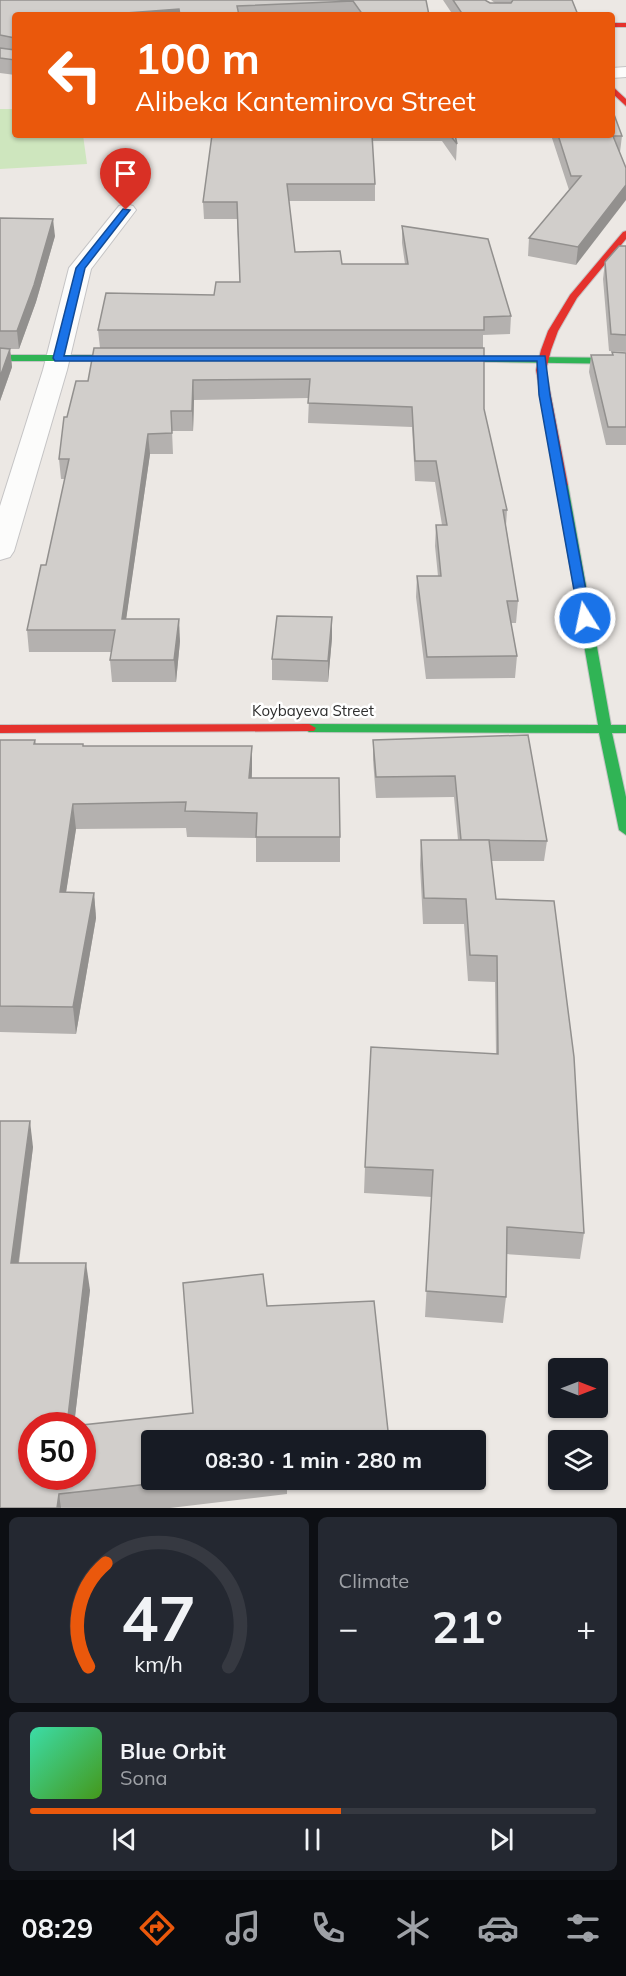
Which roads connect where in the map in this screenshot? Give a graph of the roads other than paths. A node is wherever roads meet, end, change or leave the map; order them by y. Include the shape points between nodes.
1 (615, 91) edge
2 (626, 104) edge
3 (126, 210) dead end
4 (626, 234) edge
5 (0, 358) edge
6 (58, 358) junction
7 (147, 358) edge
8 (541, 358) junction
9 (421, 359) edge
10 (626, 361) edge
11 (0, 551) edge
12 (0, 729) edge
13 (605, 729) junction
14 (626, 729) edge
15 (626, 830) edge

1 - 2 main road
3 - 6 street via 80,268
4 - 8 main road via 553,323
5 - 6 main road
6 - 7 main road
6 - 11 street
8 - 9 main road
8 - 10 main road
8 - 13 main road via 544,395
12 - 13 main road, Koybayeva Street
13 - 14 main road, Koybayeva Street
13 - 15 main road

